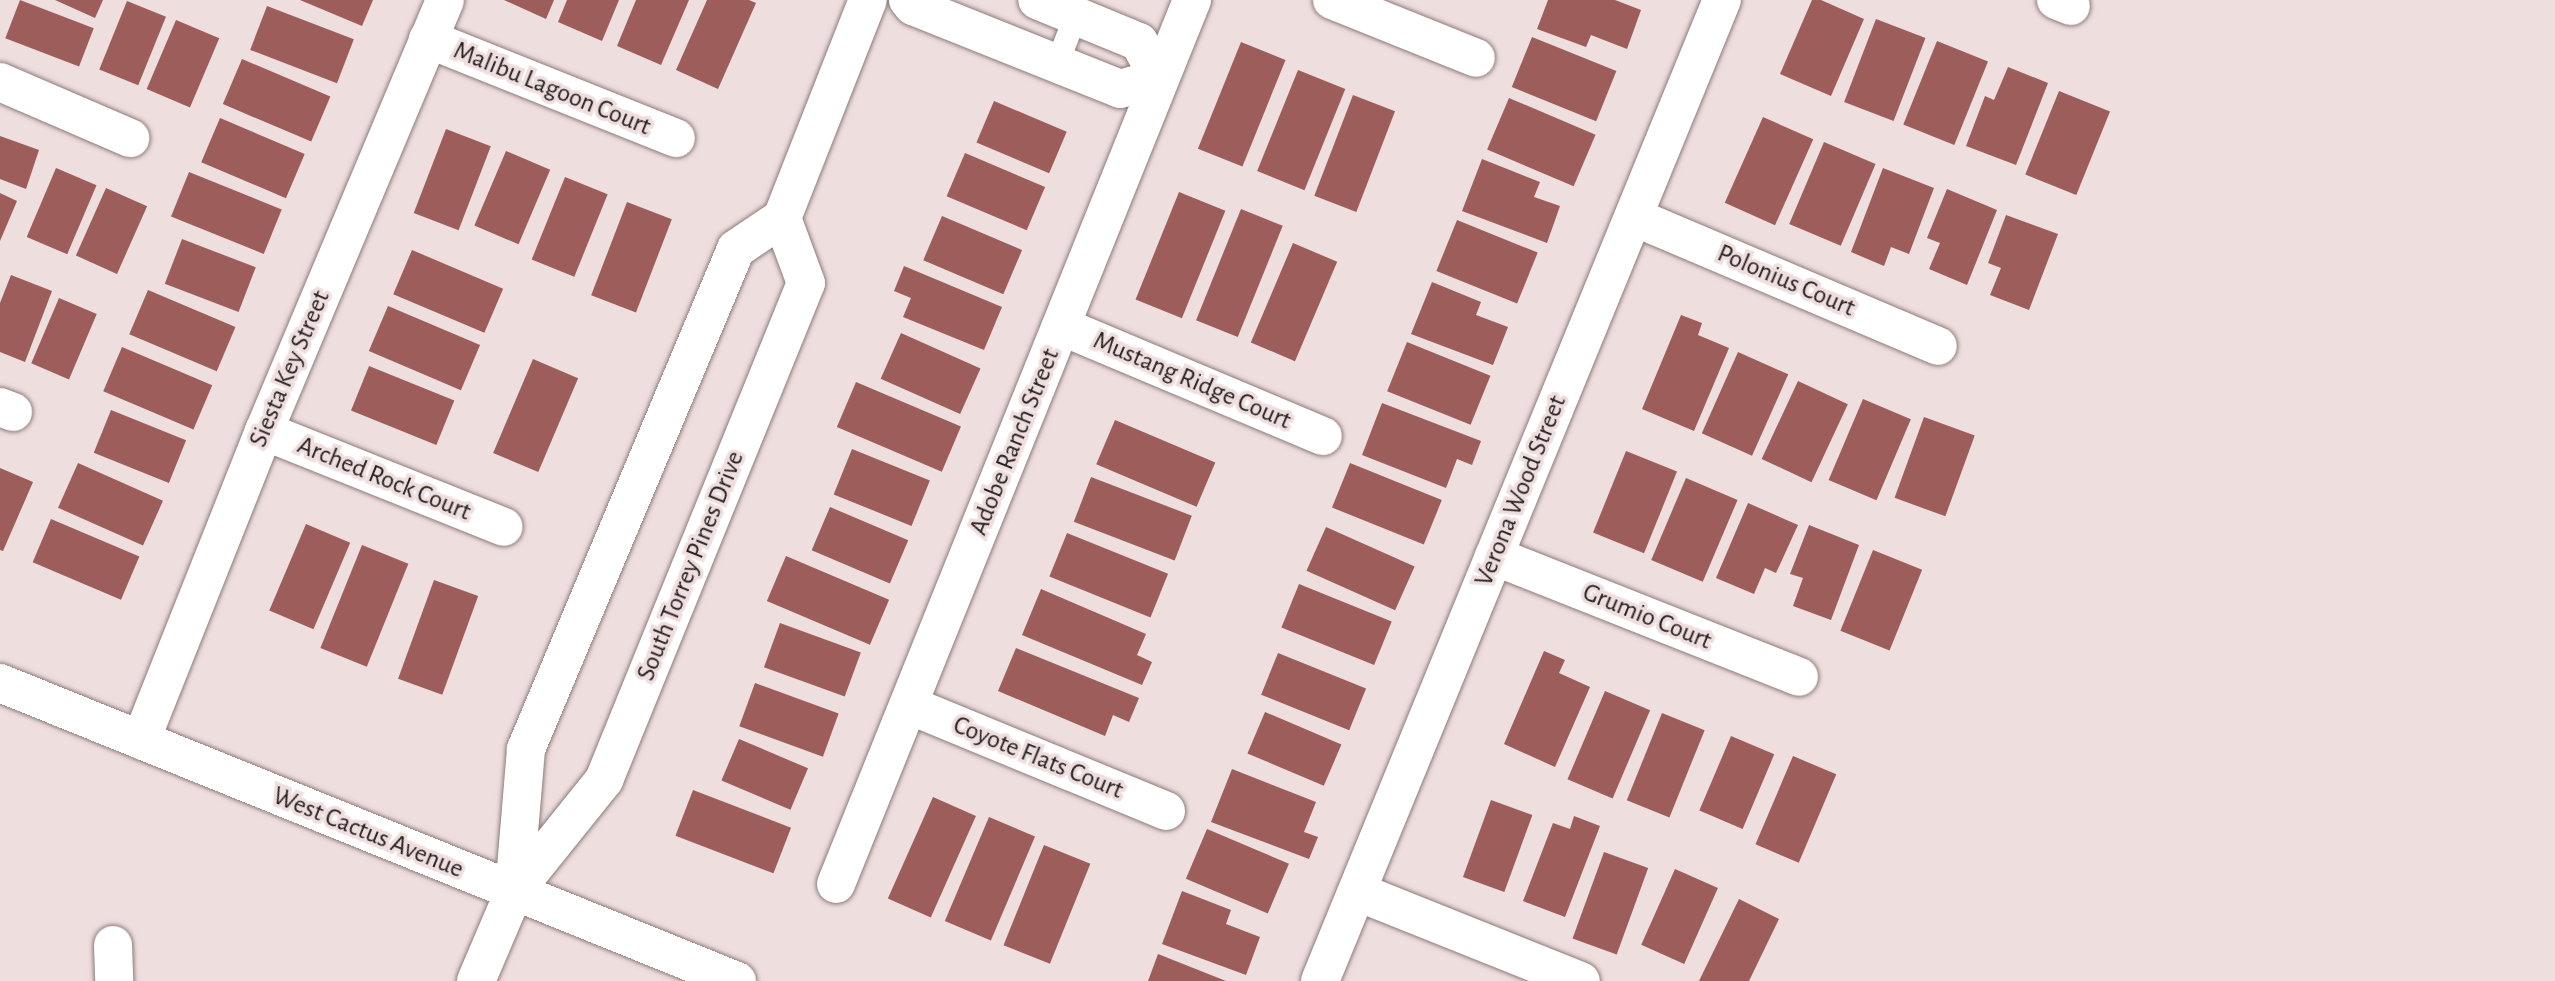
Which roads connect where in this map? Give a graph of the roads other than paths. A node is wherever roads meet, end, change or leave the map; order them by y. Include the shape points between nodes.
1 (445, 0) edge
2 (868, 0) edge
3 (908, 0) edge
4 (1037, 0) edge
5 (1192, 0) edge
6 (1332, 0) edge
7 (1722, 0) edge
8 (1075, 16) junction
9 (428, 39) junction
10 (1476, 58) dead end
11 (1056, 62) junction
12 (1159, 78) junction
13 (0, 82) edge
14 (130, 138) dead end
15 (676, 138) dead end
16 (1634, 217) junction
17 (782, 218) junction
18 (1061, 326) junction
19 (1938, 346) dead end
20 (264, 431) junction
21 (1323, 436) dead end
22 (503, 527) dead end
23 (1494, 556) junction
24 (1799, 677) dead end
25 (0, 683) edge
26 (909, 705) junction
27 (141, 740) junction
28 (1166, 811) dead end
29 (836, 884) dead end
30 (514, 892) junction
31 (1358, 892) junction
32 (476, 981) edge
33 (737, 981) edge
34 (1320, 981) edge
35 (1581, 981) edge

1 - 9 street, Siesta Key Street
2 - 17 street
3 - 11 street
4 - 8 street
5 - 12 street, Adobe Ranch Street
6 - 10 street
7 - 16 street, Verona Wood Street
8 - 11 lane
8 - 12 street via 1139,42
9 - 15 street, Malibu Lagoon Court
9 - 20 street, Siesta Key Street
11 - 12 street via 1119,89
12 - 18 street, Adobe Ranch Street
13 - 14 street
16 - 19 street, Polonius Court
16 - 23 street, Verona Wood Street
17 - 30 street, South Torrey Pines Drive via 736,249 526,749
17 - 30 street, South Torrey Pines Drive via 806,283 604,780
18 - 21 street, Mustang Ridge Court
18 - 26 street, Adobe Ranch Street
20 - 22 street, Arched Rock Court
20 - 27 street, Siesta Key Street
23 - 24 street, Grumio Court
23 - 31 street, Verona Wood Street
25 - 27 street, West Cactus Avenue
26 - 28 street, Coyote Flats Court
26 - 29 street, Adobe Ranch Street
27 - 30 street, West Cactus Avenue
30 - 32 street, South Torrey Pines Drive
30 - 33 street, West Cactus Avenue
31 - 34 street, Verona Wood Street
31 - 35 street

